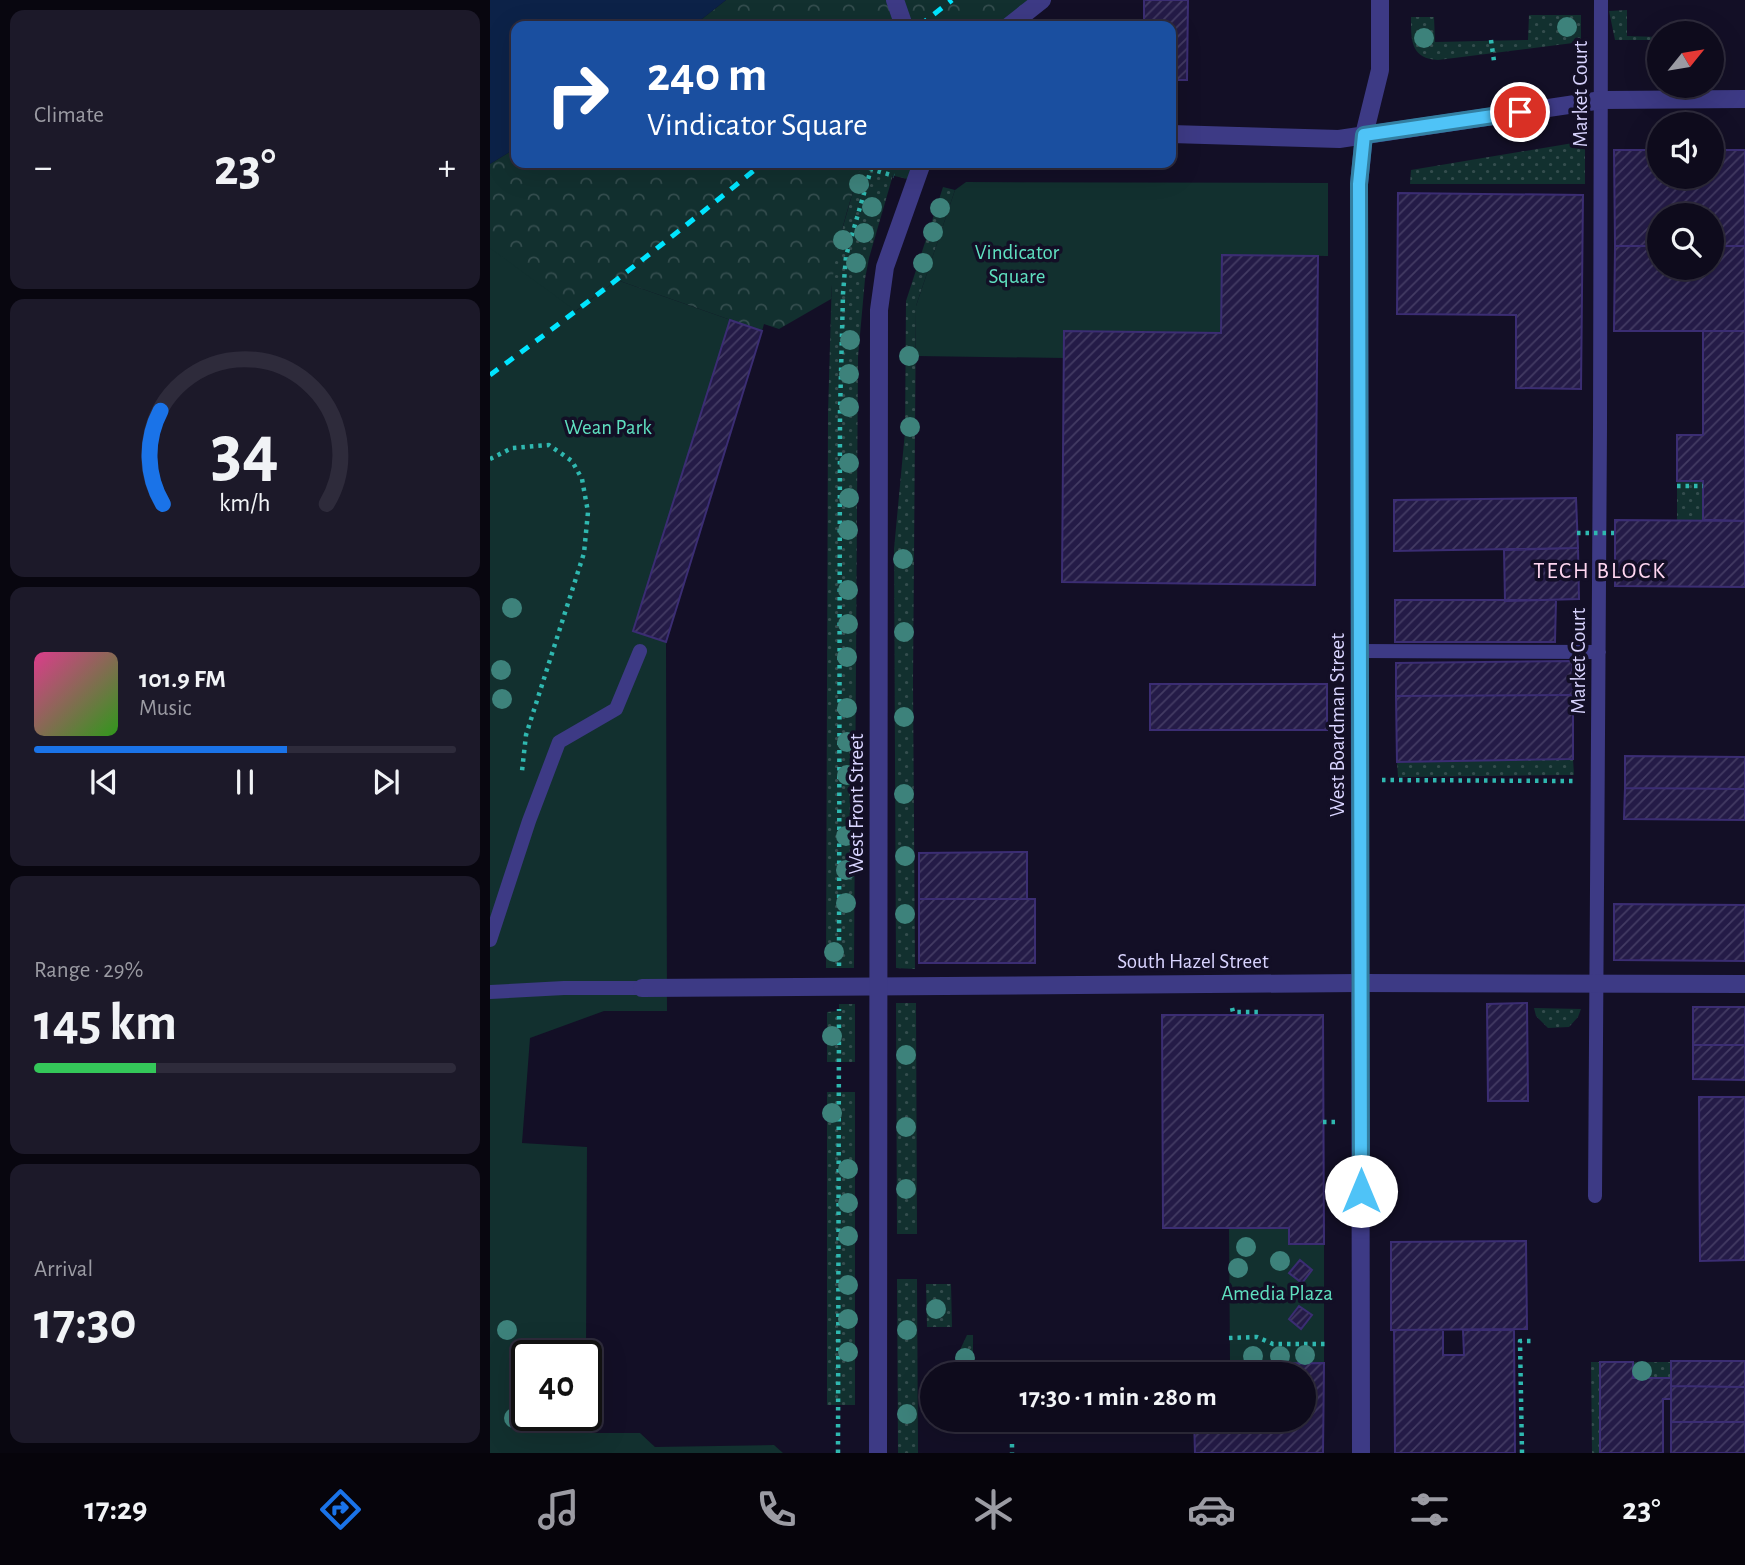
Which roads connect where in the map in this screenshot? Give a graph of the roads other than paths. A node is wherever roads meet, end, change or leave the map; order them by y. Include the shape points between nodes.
1 (895, 0) edge
2 (1042, 0) edge
3 (1380, 0) edge
4 (1601, 0) edge
5 (902, 21) edge
6 (1015, 21) edge
7 (1745, 99) edge
8 (1602, 100) junction
9 (1176, 134) edge
10 (1364, 135) junction
11 (920, 168) edge
12 (640, 651) dead end
13 (1360, 651) junction
14 (1599, 652) junction
15 (490, 940) edge
16 (1360, 983) junction
17 (1597, 984) junction
18 (1745, 984) edge
19 (878, 987) junction
20 (642, 988) joint
21 (490, 992) edge
22 (1595, 1196) dead end
23 (878, 1453) edge
24 (1361, 1453) edge

1 - 5 street
2 - 6 street
3 - 10 street, West Boardman Street via 1380,70
4 - 8 lane, Market Court
7 - 8 street
8 - 10 street
8 - 14 lane, Market Court
9 - 10 street via 1339,139
10 - 13 street, West Boardman Street via 1359,184
11 - 19 street, West Front Street via 886,267 879,310
12 - 15 lane via 616,709 559,742
13 - 14 lane
13 - 16 street, West Boardman Street
14 - 17 lane, Market Court
16 - 17 street, South Hazel Street
16 - 19 street, South Hazel Street
16 - 24 street, West Boardman Street
17 - 18 street, South Hazel Street
17 - 22 lane, Market Court
19 - 20 street, South Hazel Street
19 - 23 street, West Front Street
20 - 21 lane

